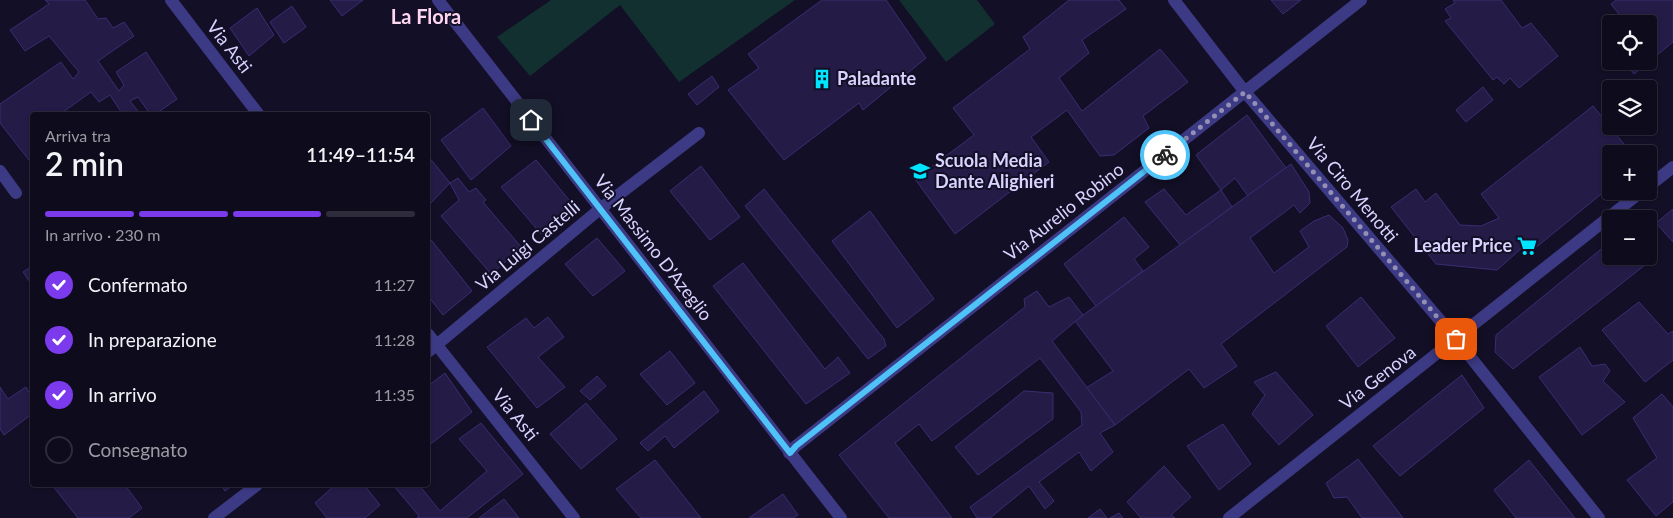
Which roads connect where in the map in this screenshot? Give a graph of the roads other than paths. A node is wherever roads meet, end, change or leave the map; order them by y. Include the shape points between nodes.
1 (171, 0) edge
2 (438, 0) edge
3 (1174, 0) edge
4 (1361, 0) edge
5 (1245, 92) junction
6 (257, 112) edge
7 (700, 133) dead end
8 (1673, 167) edge
9 (0, 171) edge
10 (1657, 180) edge
11 (16, 193) dead end
12 (1631, 200) edge
13 (600, 209) junction
14 (1456, 339) junction
15 (432, 349) edge
16 (790, 453) junction
17 (254, 487) edge
18 (214, 518) edge
19 (574, 518) edge
20 (841, 518) edge
21 (1229, 518) edge
22 (1599, 518) edge

1 - 6 street, Via Asti
2 - 13 street, Via Massimo D'Azeglio
3 - 5 street, Via Ciro Menotti
4 - 5 street, Via Aurelio Robino
5 - 14 street, Via Ciro Menotti
5 - 16 street, Via Aurelio Robino
7 - 13 street, Via Luigi Castelli
8 - 10 street
9 - 11 street
12 - 14 street, Via Genova
13 - 15 street, Via Luigi Castelli
13 - 16 street, Via Massimo D'Azeglio
14 - 21 street, Via Genova
14 - 22 street, Via Ciro Menotti
15 - 19 street, Via Asti
16 - 20 street, Via Massimo D'Azeglio
17 - 18 street

